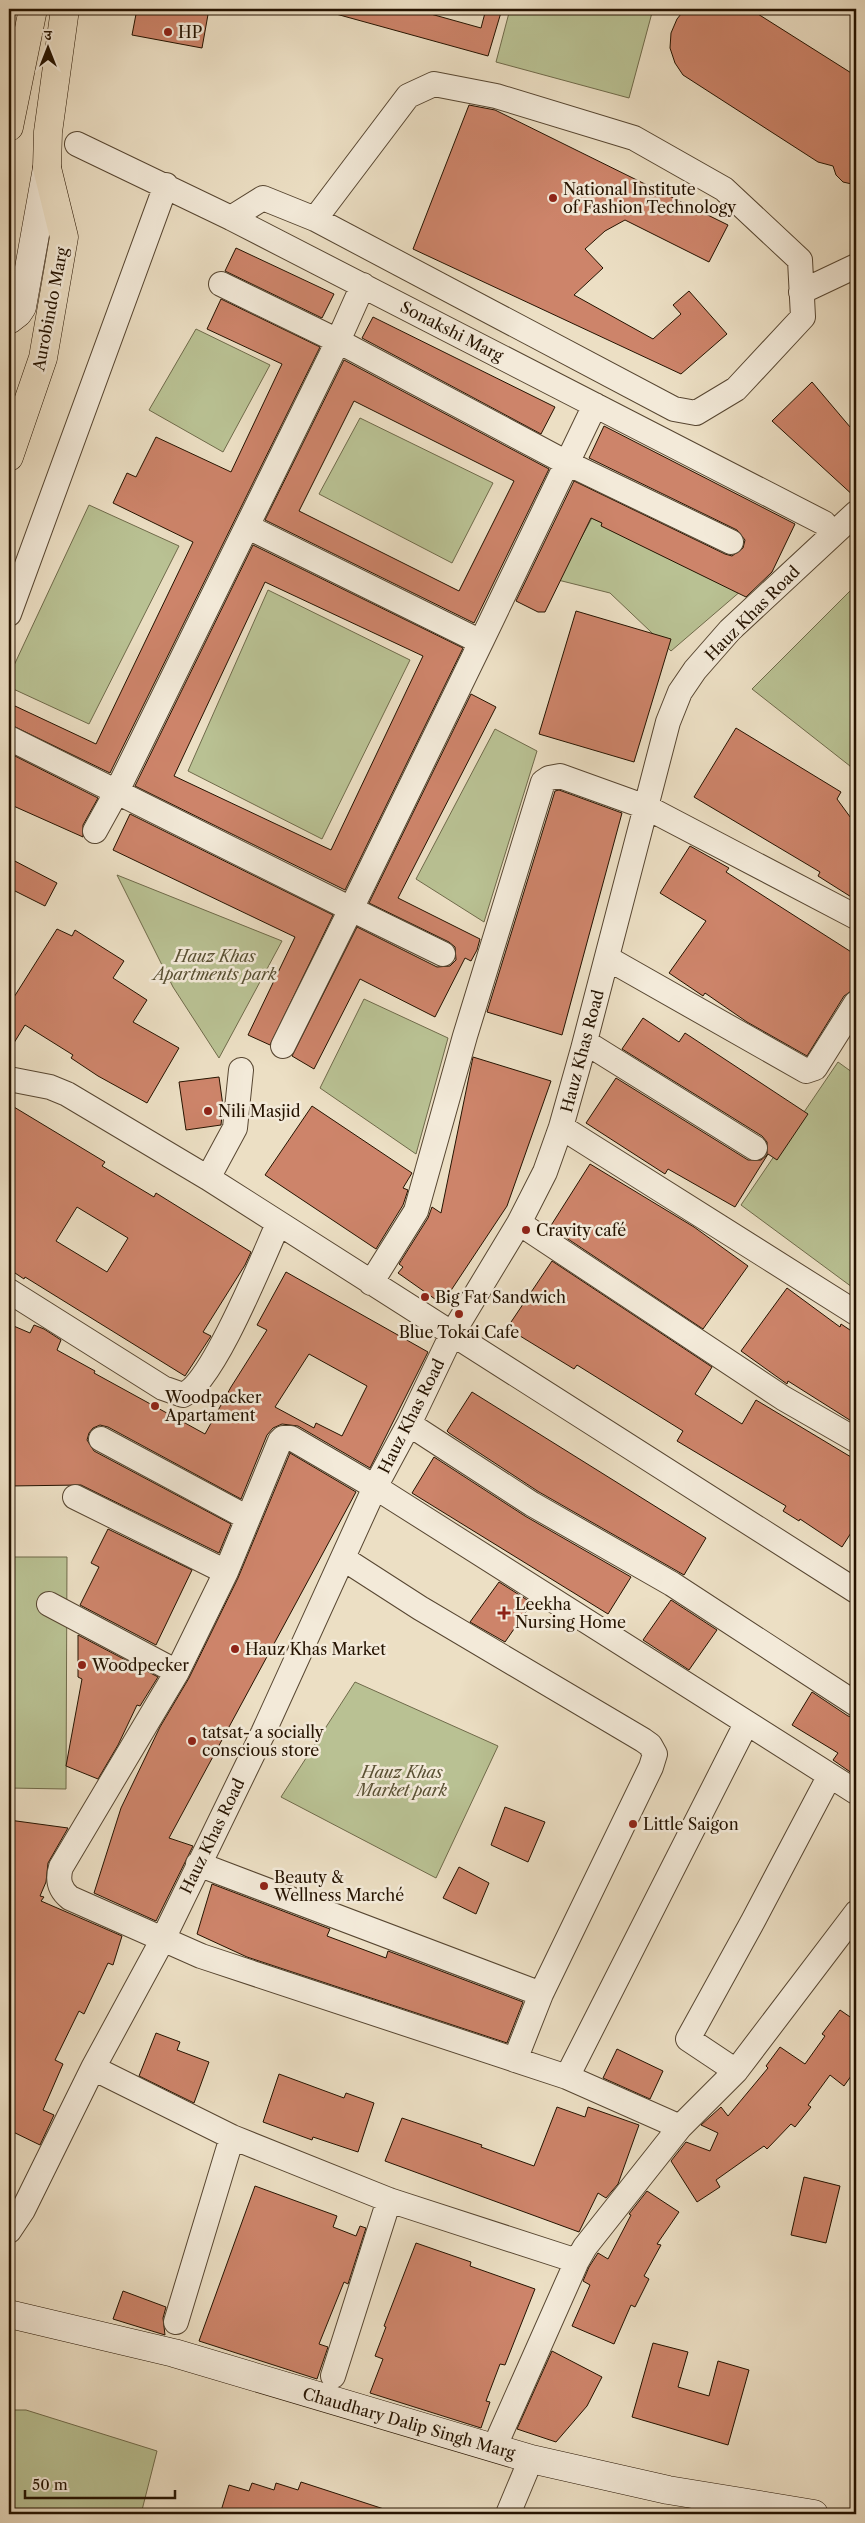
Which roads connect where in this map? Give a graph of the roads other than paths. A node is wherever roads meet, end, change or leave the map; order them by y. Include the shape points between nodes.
1 (33, 9) edge
2 (64, 9) edge
3 (10, 117) edge
4 (77, 144) dead end
5 (46, 168) junction
6 (166, 185) junction
7 (231, 218) junction
8 (315, 219) junction
9 (856, 266) edge
10 (222, 284) dead end
11 (363, 285) junction
12 (801, 292) junction
13 (9, 320) edge
14 (338, 341) junction
15 (596, 405) junction
16 (9, 457) edge
17 (567, 463) junction
18 (856, 513) edge
19 (824, 523) dead end
20 (248, 527) junction
21 (731, 542) dead end
22 (9, 614) edge
23 (481, 642) junction
24 (9, 738) edge
25 (116, 793) junction
26 (646, 807) junction
27 (95, 831) dead end
28 (351, 909) junction
29 (856, 917) edge
30 (443, 954) dead end
31 (608, 958) junction
32 (856, 1003) edge
33 (585, 1042) junction
34 (283, 1046) dead end
35 (241, 1070) dead end
36 (9, 1079) edge
37 (561, 1127) junction
38 (755, 1148) dead end
39 (208, 1178) junction
40 (519, 1223) junction
41 (278, 1224) junction
42 (371, 1283) junction
43 (9, 1291) edge
44 (856, 1313) edge
45 (452, 1334) junction
46 (409, 1424) junction
47 (101, 1439) dead end
48 (856, 1440) edge
49 (375, 1487) junction
50 (75, 1496) dead end
51 (248, 1518) junction
52 (344, 1559) junction
53 (226, 1572) junction
54 (856, 1591) edge
55 (49, 1604) dead end
56 (177, 1672) junction
57 (856, 1704) edge
58 (746, 1724) junction
59 (829, 1777) junction
60 (856, 1792) edge
61 (198, 1864) junction
62 (856, 1913) edge
63 (163, 1939) junction
64 (541, 1994) junction
65 (516, 2060) junction
66 (93, 2068) junction
67 (736, 2071) junction
68 (567, 2078) junction
69 (680, 2127) junction
70 (232, 2136) junction
71 (389, 2200) junction
72 (9, 2231) edge
73 (577, 2261) junction
74 (9, 2314) edge
75 (176, 2322) dead end
76 (333, 2376) dead end
77 (494, 2448) junction
78 (531, 2459) junction
79 (508, 2514) edge
80 (814, 2514) edge

1 - 3 highway
2 - 5 highway, Aurobindo Marg
4 - 6 street, Sonakshi Marg
5 - 13 street via 22,306 18,314
5 - 16 highway, Aurobindo Marg via 64,237 43,358
6 - 7 street, Sonakshi Marg
6 - 22 street
7 - 8 street via 263,198
7 - 11 street, Sonakshi Marg
8 - 12 street via 674,409 696,413 736,389 803,317
8 - 12 street via 408,96 434,84 496,96 634,138 724,189 800,260
9 - 12 street
10 - 14 street
11 - 14 street
11 - 15 street, Sonakshi Marg
14 - 17 street
14 - 20 street
15 - 17 street
15 - 19 street, Sonakshi Marg
17 - 21 street
17 - 23 street
18 - 26 street, Hauz Khas Road via 730,630 695,670 680,692 668,722
20 - 23 street
20 - 25 street
23 - 28 street
24 - 25 street
25 - 27 street
25 - 28 street
26 - 29 street
26 - 31 street, Hauz Khas Road
26 - 42 street via 560,776 543,782 465,1036 416,1211
28 - 30 street
28 - 34 street
31 - 32 street via 802,1070 815,1068
31 - 33 street, Hauz Khas Road
33 - 37 street, Hauz Khas Road
33 - 38 street
35 - 39 street via 235,1128
36 - 39 street via 50,1087 67,1094
37 - 40 street, Hauz Khas Road via 545,1172
37 - 44 street
39 - 41 street
40 - 45 street, Hauz Khas Road
40 - 48 street via 783,1398
41 - 42 street
41 - 43 street via 225,1338 196,1386 183,1395 164,1388
42 - 45 street
45 - 46 street, Hauz Khas Road
45 - 54 street
46 - 49 street, Hauz Khas Road
46 - 57 street via 532,1504 672,1584
47 - 51 street
49 - 51 street via 291,1438 283,1438
49 - 52 street, Hauz Khas Road
49 - 58 street
50 - 53 street
51 - 53 street
52 - 61 street, Hauz Khas Road
52 - 64 street via 420,1608 643,1740 654,1750 652,1767
53 - 56 street
55 - 56 street
56 - 63 street via 59,1873 62,1891 70,1898
58 - 59 street
58 - 68 street
59 - 60 street
59 - 67 street via 688,2039
61 - 63 street, Hauz Khas Road
61 - 64 street
62 - 67 street
63 - 65 street via 201,1956
63 - 66 street, Hauz Khas Road
64 - 65 street
65 - 68 street
66 - 70 street
66 - 72 street, Hauz Khas Road via 23,2210
67 - 69 street
68 - 69 street
69 - 73 street
70 - 71 street
70 - 75 street
71 - 73 street
71 - 76 street
73 - 77 street
74 - 77 street, Chaudhary Dalip Singh Marg via 174,2353
77 - 78 street, Chaudhary Dalip Singh Marg
78 - 79 street
78 - 80 street, Chaudhary Dalip Singh Marg via 668,2490

